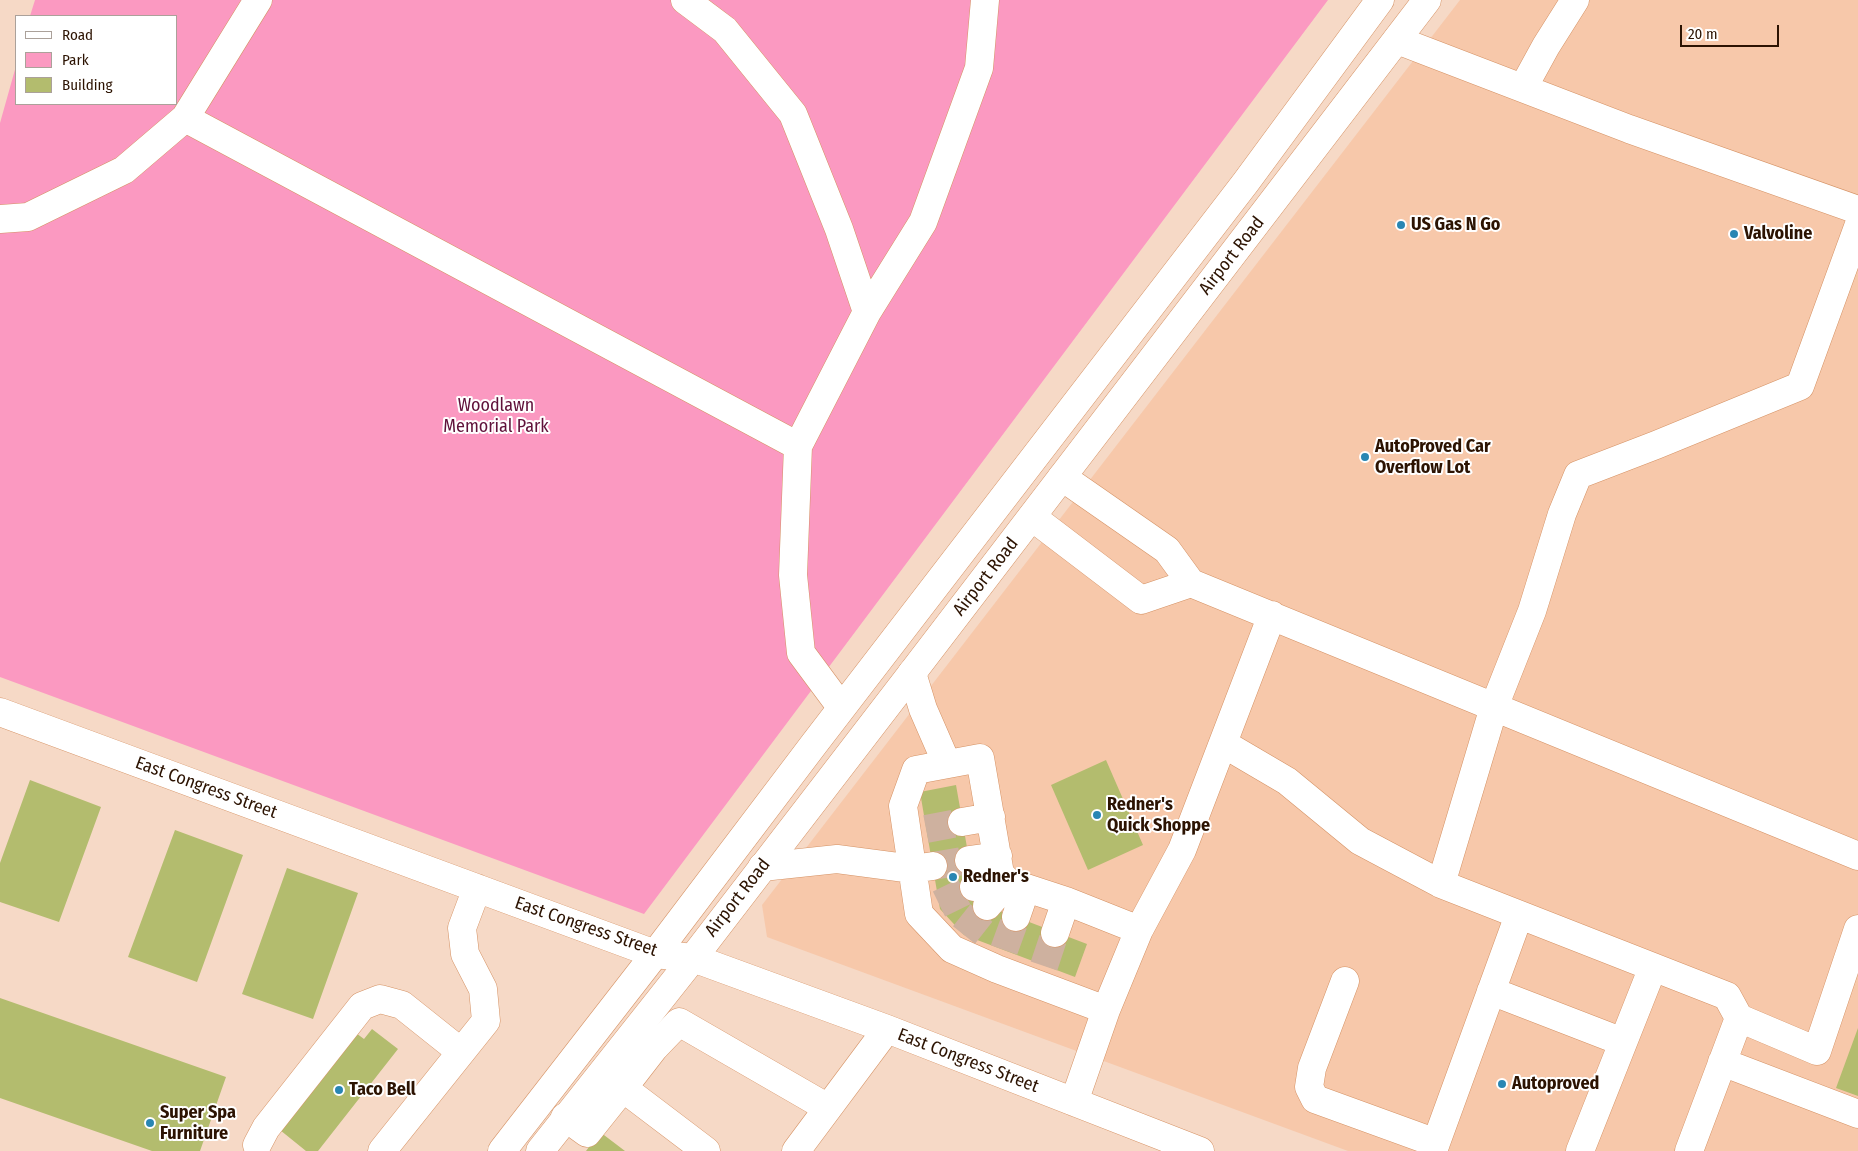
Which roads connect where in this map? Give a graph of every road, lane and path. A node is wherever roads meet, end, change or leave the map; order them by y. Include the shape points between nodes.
1 (685, 0) edge
2 (985, 0) edge
3 (1380, 0) edge
4 (1427, 0) edge
5 (1575, 0) edge
6 (260, 1) edge
7 (1397, 40) junction
8 (1523, 88) junction
9 (185, 118) junction
10 (1858, 210) edge
11 (0, 219) edge
12 (1858, 227) edge
13 (866, 312) junction
14 (798, 446) junction
15 (1062, 477) junction
16 (1032, 517) junction
17 (1191, 583) junction
18 (1272, 616) junction
19 (912, 673) junction
20 (1494, 707) junction
21 (842, 708) junction
22 (0, 712) edge
23 (1224, 744) junction
24 (947, 764) junction
25 (991, 817) junction
26 (962, 822) tunnel mouth
27 (1858, 856) edge
28 (969, 860) tunnel mouth
29 (762, 867) junction
30 (923, 868) junction
31 (1008, 875) junction
32 (1441, 884) junction
33 (477, 888) junction
34 (980, 897) tunnel mouth
35 (1066, 902) junction
36 (1518, 915) junction
37 (1016, 917) tunnel mouth
38 (1858, 929) edge
39 (1139, 930) junction
40 (1055, 933) tunnel mouth
41 (655, 954) junction
42 (692, 958) junction
43 (1653, 967) junction
44 (1345, 982) dead end
45 (1491, 991) junction
46 (1106, 1010) junction
47 (1739, 1018) junction
48 (887, 1029) junction
49 (644, 1041) junction
50 (1623, 1042) junction
51 (461, 1052) junction
52 (1722, 1062) junction
53 (623, 1088) junction
54 (1074, 1102) junction
55 (828, 1108) junction
56 (1858, 1114) edge
57 (565, 1117) junction
58 (1435, 1147) edge
59 (258, 1149) edge
60 (1191, 1150) edge
61 (382, 1151) edge
62 (502, 1151) edge
63 (540, 1151) edge
64 (706, 1151) edge
65 (796, 1151) edge
66 (1580, 1151) edge
67 (1689, 1151) edge

1 - 13 main road via 725,30 793,114 839,229
2 - 13 main road via 979,68 923,222
3 - 21 main road, Airport Road via 1246,182
4 - 7 main road, Airport Road
5 - 8 main road
6 - 9 main road
7 - 8 main road
7 - 15 main road, Airport Road
8 - 10 main road via 1628,129
9 - 11 main road via 124,170 28,218
9 - 14 main road
12 - 20 main road via 1800,386 1578,475 1562,514 1532,611
13 - 14 main road
14 - 21 main road via 793,574 801,653
15 - 16 main road, Airport Road
15 - 17 main road via 1167,550
16 - 17 main road via 1141,600
16 - 19 main road, Airport Road
17 - 18 main road
18 - 20 main road
18 - 23 main road
19 - 24 main road via 923,709
19 - 29 main road, Airport Road
20 - 27 main road
20 - 32 main road
21 - 41 main road, Airport Road
22 - 33 main road, East Congress Street
23 - 32 main road via 1287,781 1360,841
23 - 39 main road via 1182,850
24 - 25 main road via 980,758
24 - 30 main road via 916,770 903,806 917,831
25 - 26 main road
25 - 31 main road
28 - 31 main road
29 - 30 main road via 837,859
29 - 42 main road, Airport Road
30 - 46 main road via 929,909 958,942 1041,975
31 - 34 main road
31 - 35 main road
31 - 37 main road
32 - 36 main road
33 - 41 main road, East Congress Street
33 - 51 main road via 462,928 465,954 483,989 486,1021
35 - 39 main road
35 - 40 main road
36 - 43 main road
36 - 45 main road
38 - 47 main road via 1818,1051
39 - 46 main road
41 - 42 main road, East Congress Street
41 - 62 main road, Airport Road
42 - 48 main road, East Congress Street
42 - 49 main road, Airport Road
43 - 47 main road via 1727,996
43 - 50 main road
44 - 58 main road via 1312,1068 1309,1087 1315,1099
45 - 50 main road
45 - 58 main road
46 - 54 main road
47 - 52 main road
48 - 54 main road, East Congress Street
48 - 55 main road
49 - 53 main road
49 - 55 main road via 679,1022
49 - 57 main road, Airport Road
50 - 66 main road
51 - 59 main road via 402,1005 380,999 362,1006 266,1128
51 - 61 main road
52 - 56 main road
52 - 67 main road
53 - 57 main road via 587,1133
53 - 64 main road
54 - 60 main road, East Congress Street
55 - 65 main road
57 - 63 main road, Airport Road

